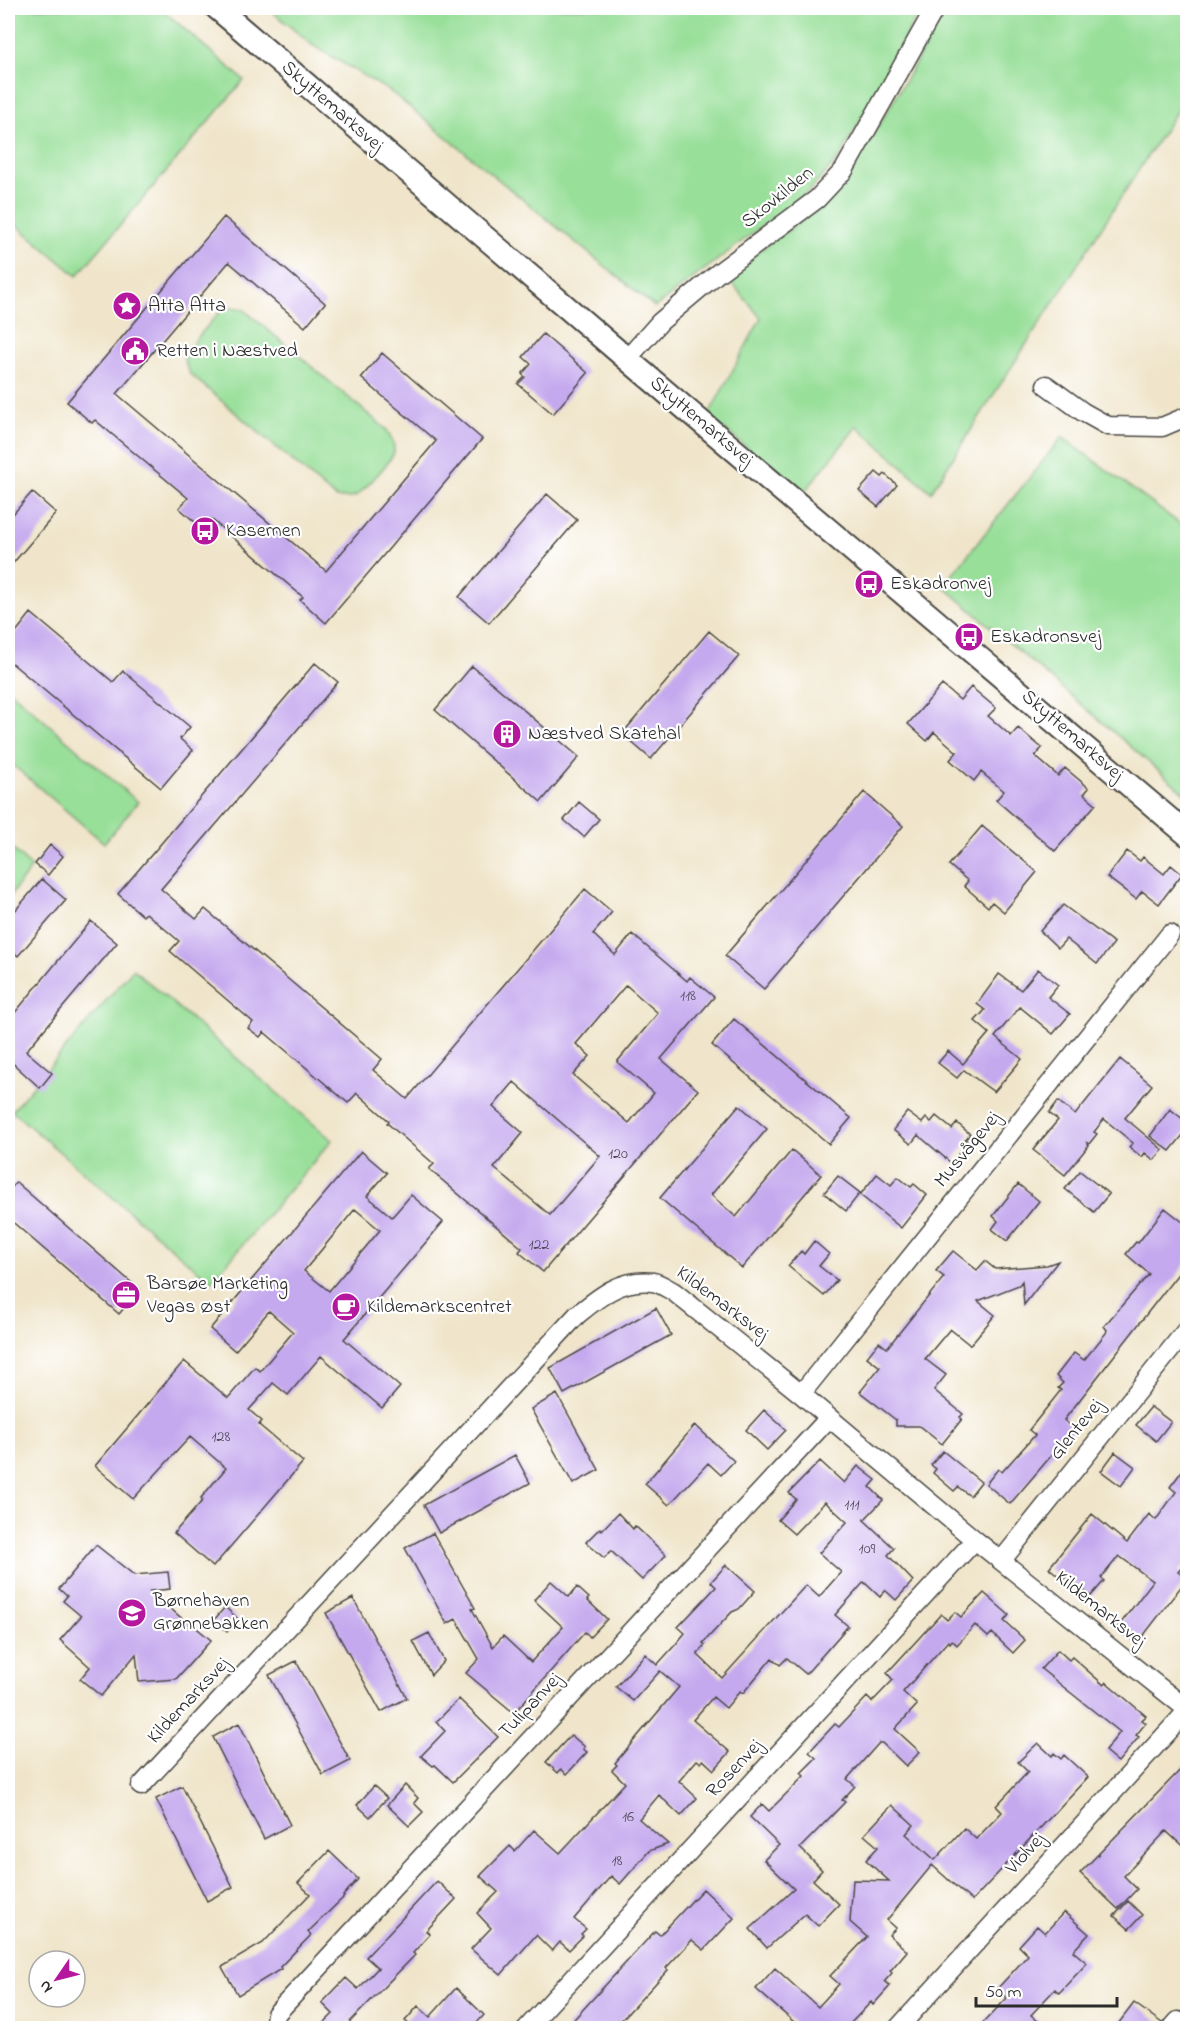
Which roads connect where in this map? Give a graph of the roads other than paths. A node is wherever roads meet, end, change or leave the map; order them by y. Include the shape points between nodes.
1 (217, 8) edge
2 (935, 8) edge
3 (627, 359) junction
4 (1046, 385) dead end
5 (1188, 416) edge
6 (1188, 835) edge
7 (1170, 934) dead end
8 (1188, 1328) edge
9 (801, 1394) junction
10 (829, 1418) junction
11 (975, 1540) junction
12 (1002, 1560) junction
13 (1188, 1710) edge
14 (141, 1786) dead end
15 (273, 2028) edge
16 (527, 2028) edge
17 (898, 2028) edge
18 (1173, 2028) edge
19 (1188, 2028) edge

1 - 3 street, Skyttemarksvej
2 - 3 street, Skovkilden via 844,170 817,199 660,322
3 - 6 street, Skyttemarksvej
4 - 5 street via 1108,426 1162,427
7 - 9 street, Musvågevej
8 - 12 street, Glentevej
9 - 10 street, Kildemarksvej
9 - 14 street, Kildemarksvej via 674,1292 654,1282 612,1288 571,1322
10 - 11 street, Kildemarksvej
10 - 15 street, Tulipanvej via 276,2014
11 - 12 street, Kildemarksvej
11 - 16 street, Rosenvej
12 - 13 street, Kildemarksvej
13 - 17 street, Violvej
18 - 19 street via 1178,2021

